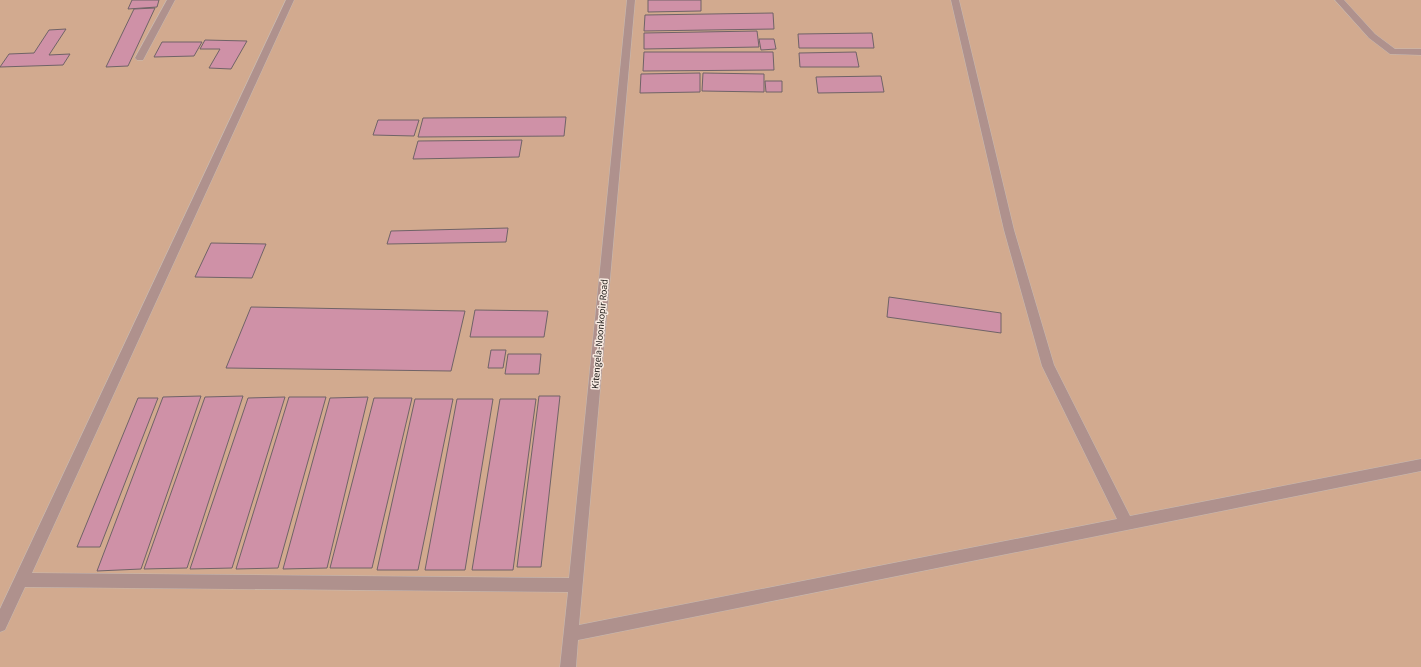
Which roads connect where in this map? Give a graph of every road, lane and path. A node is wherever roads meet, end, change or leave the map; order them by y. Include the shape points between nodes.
1 (171, 0) edge
2 (290, 0) edge
3 (631, 0) edge
4 (955, 0) edge
5 (1339, 0) edge
6 (1421, 52) edge
7 (140, 58) dead end
8 (1421, 465) edge
9 (1127, 524) junction
10 (20, 580) junction
11 (575, 584) junction
12 (0, 625) edge
13 (571, 634) junction
14 (568, 667) edge

1 - 7 street
2 - 10 street
3 - 11 street, Kitengela-Noonkopir Road
4 - 9 street via 1009,230 1048,366
5 - 6 street via 1372,36 1393,52
8 - 9 street
9 - 13 street
10 - 11 street
10 - 12 street
11 - 13 street, Kitengela-Noonkopir Road
13 - 14 street, Kitengela-Noonkopir Road

